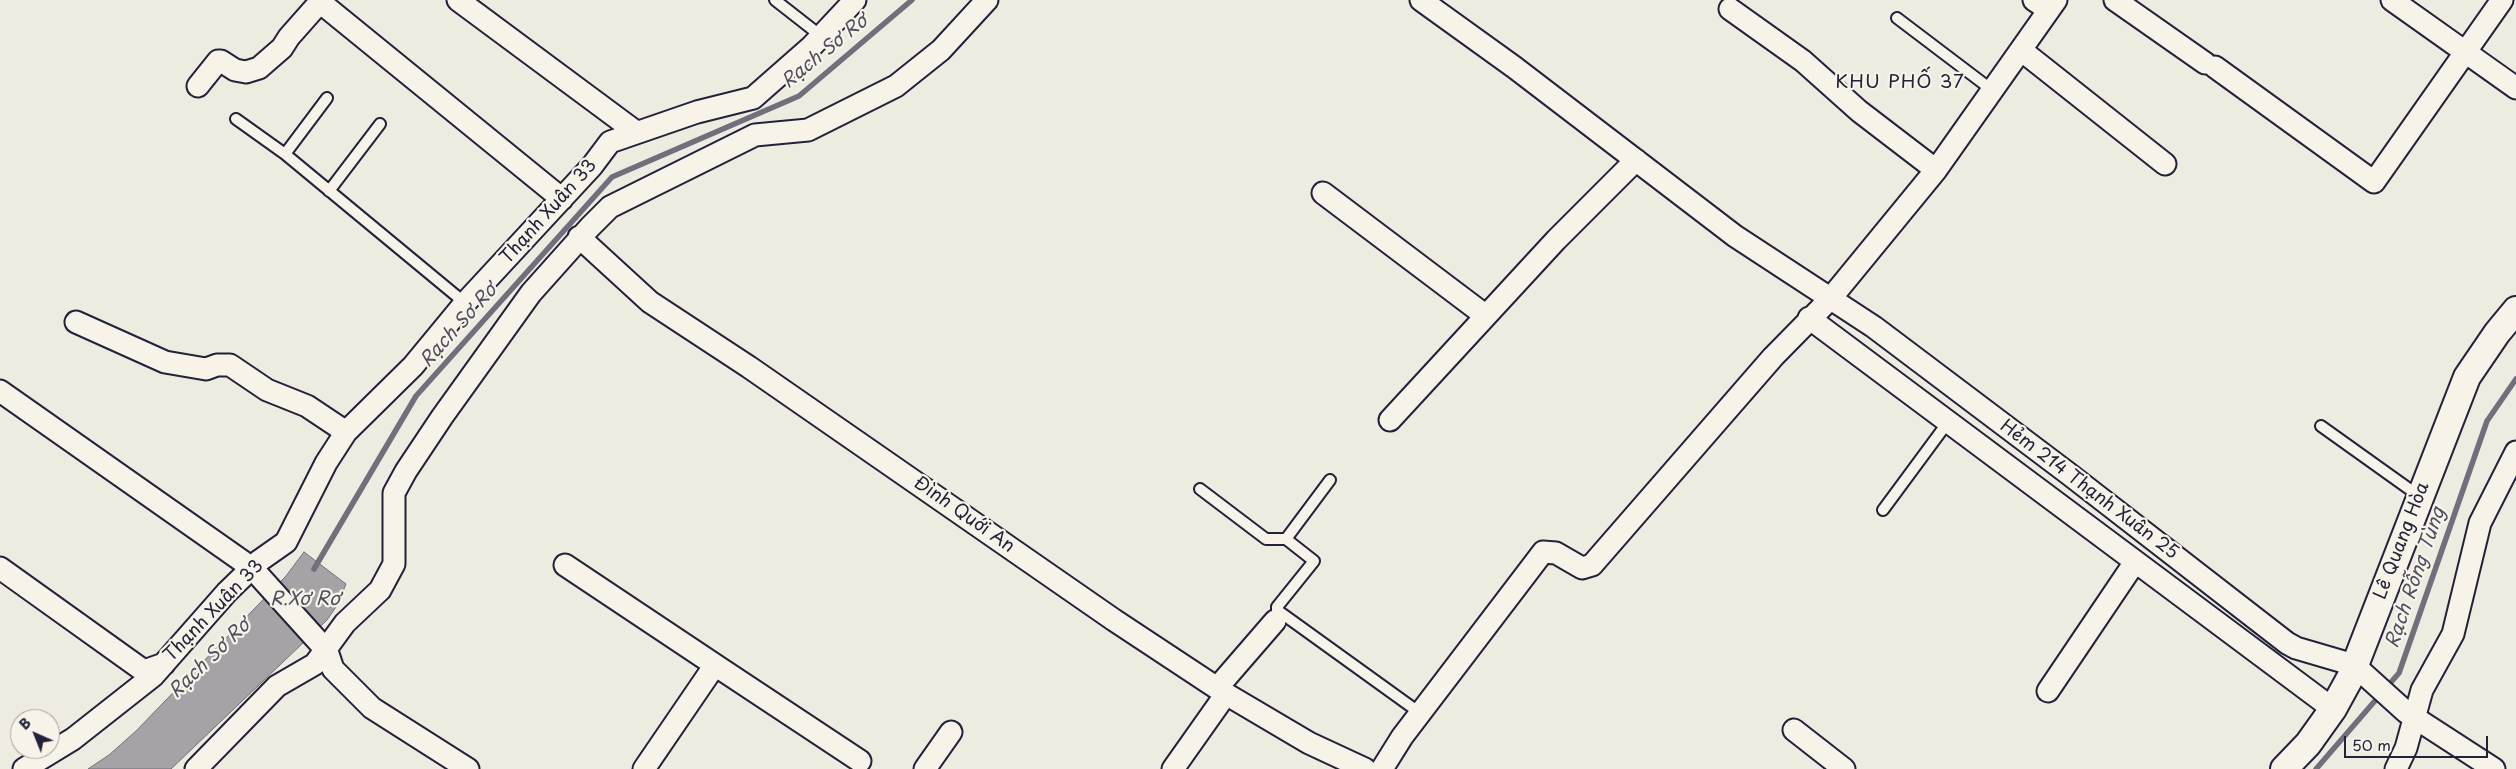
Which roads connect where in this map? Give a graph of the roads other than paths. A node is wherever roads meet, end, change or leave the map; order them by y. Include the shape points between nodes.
1 (458, 0) edge
2 (775, 0) edge
3 (855, 0) edge
4 (987, 0) edge
5 (1421, 0) edge
6 (2115, 0) edge
7 (2392, 0) edge
8 (2502, 0) edge
9 (2046, 3) edge
10 (1730, 9) dead end
11 (1897, 18) dead end
12 (821, 36) junction
13 (2021, 50) junction
14 (2465, 53) junction
15 (198, 86) dead end
16 (2516, 88) edge
17 (1992, 90) junction
18 (327, 98) dead end
19 (236, 119) dead end
20 (380, 124) dead end
21 (636, 132) junction
22 (284, 154) junction
23 (1636, 160) junction
24 (2165, 164) dead end
25 (1936, 170) junction
26 (329, 191) junction
27 (1323, 193) dead end
28 (562, 199) junction
29 (579, 237) junction
30 (1831, 298) junction
31 (465, 303) junction
32 (2516, 310) edge
33 (1486, 316) junction
34 (1809, 318) junction
35 (76, 322) dead end
36 (0, 391) edge
37 (1390, 420) dead end
38 (1948, 422) junction
39 (2321, 426) dead end
40 (346, 432) junction
41 (2516, 452) edge
42 (1330, 480) dead end
43 (2509, 482) edge
44 (1200, 489) dead end
45 (2420, 497) junction
46 (1883, 510) dead end
47 (1286, 538) junction
48 (2135, 562) junction
49 (565, 565) dead end
50 (0, 568) edge
51 (259, 575) junction
52 (1275, 621) dead end
53 (322, 646) junction
54 (164, 664) junction
55 (715, 665) junction
56 (2356, 672) junction
57 (1222, 691) junction
58 (2048, 691) dead end
59 (2333, 709) junction
60 (1420, 713) junction
61 (2411, 715) junction
62 (1794, 730) dead end
63 (951, 732) dead end
64 (860, 761) dead end
65 (1326, 761) edge
66 (24, 769) edge
67 (196, 769) edge
68 (468, 769) edge
69 (644, 769) edge
70 (925, 769) edge
71 (1173, 769) edge
72 (1365, 769) edge
73 (1382, 769) edge
74 (1844, 769) edge
75 (2284, 769) edge
76 (2396, 769) edge
77 (2494, 769) edge

1 - 21 street
2 - 12 lane
3 - 12 street, Thạnh Xuân 33
4 - 29 street via 940,50 896,86 808,130 755,134 610,207
5 - 23 street, Hẻm 214 Thạnh Xuân 25
6 - 14 street via 2374,182
7 - 14 street
8 - 14 street
9 - 13 street
10 - 25 street via 1803,61 1859,111
11 - 17 lane
12 - 21 street, Thạnh Xuân 33 via 753,98
13 - 17 street
13 - 24 street
14 - 16 street
15 - 28 street via 218,61 246,72 259,68 282,48 320,2
17 - 25 street
18 - 22 lane
19 - 22 lane
20 - 26 lane
21 - 28 street, Thạnh Xuân 33 via 610,142
22 - 26 lane
23 - 30 street, Hẻm 214 Thạnh Xuân 25 via 1735,236
23 - 33 street
25 - 30 street
26 - 31 lane
27 - 33 street
28 - 31 street, Thạnh Xuân 33
29 - 53 street via 531,293 406,471 394,493 394,564 380,590
29 - 57 street, Đình Quới An via 650,302
30 - 34 street
30 - 56 street, Hẻm 214 Thạnh Xuân 25 via 2062,468 2287,643
31 - 40 street, Thạnh Xuân 33 via 413,366
32 - 45 street, Lê Quang Hòa via 2467,377
33 - 37 street
34 - 38 street
34 - 60 street via 1592,565 1582,568 1556,553 1543,552
35 - 40 street via 165,362 206,369 230,365 268,390 307,406
36 - 51 street
38 - 46 lane
38 - 48 street
39 - 45 lane
40 - 51 street, Thạnh Xuân 33 via 326,463 286,542
41 - 43 street
42 - 47 lane
43 - 61 street via 2480,523 2453,634
44 - 47 lane via 1266,539
45 - 56 street, Lê Quang Hòa
47 - 60 lane via 1314,561 1277,607 1279,612
48 - 58 street
48 - 59 street
49 - 55 street
50 - 54 street via 144,671
51 - 53 street
51 - 54 street, Thạnh Xuân 33 via 227,592
52 - 57 street
53 - 67 street via 315,664 276,686
53 - 68 street via 334,669 372,708
54 - 66 street, Thạnh Xuân 33 via 73,739
55 - 64 street
55 - 69 street
56 - 59 street, Lê Quang Hòa
56 - 61 street
57 - 65 street, Đình Quới An via 1309,743
57 - 71 street
59 - 75 street, Lê Quang Hòa via 2308,744
60 - 73 street
61 - 76 street via 2406,748
61 - 77 street
62 - 74 street
63 - 70 street
65 - 72 street, Đình Quới An

